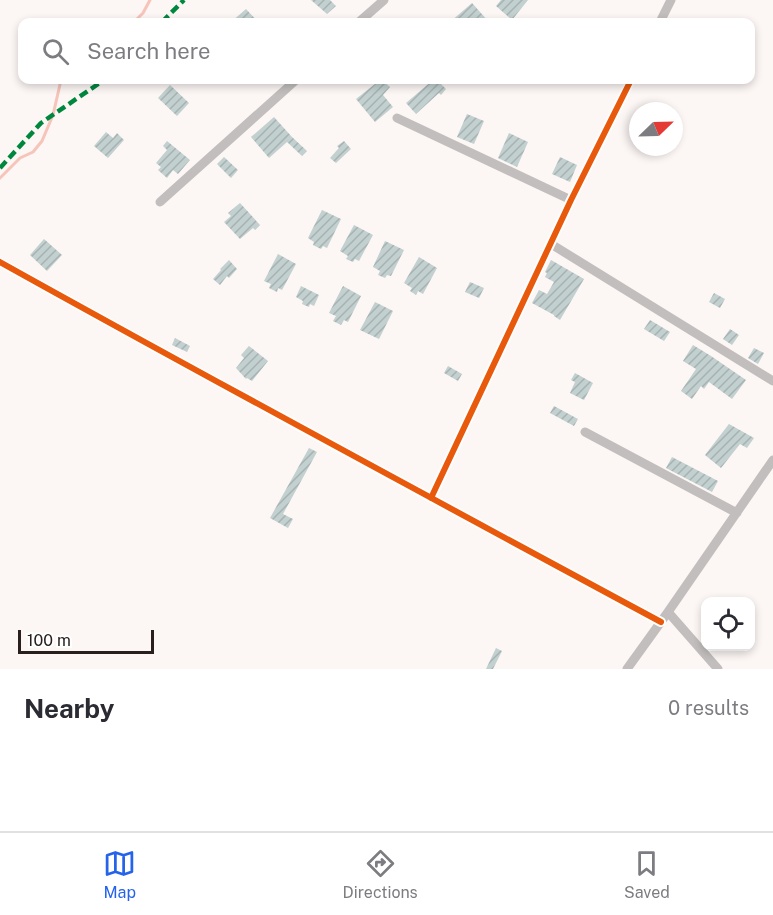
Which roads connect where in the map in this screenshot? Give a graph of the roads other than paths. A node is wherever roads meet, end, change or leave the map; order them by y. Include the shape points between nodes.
1 (384, 0) edge
2 (671, 0) edge
3 (364, 18) edge
4 (662, 18) edge
5 (292, 84) edge
6 (630, 84) edge
7 (397, 118) dead end
8 (571, 200) junction
9 (160, 202) dead end
10 (551, 244) junction
11 (0, 262) edge
12 (773, 381) edge
13 (585, 432) dead end
14 (773, 460) edge
15 (431, 498) junction
16 (737, 513) junction
17 (668, 612) junction
18 (661, 622) junction
19 (627, 669) edge
20 (718, 669) edge

1 - 3 street
2 - 4 street
5 - 9 street
6 - 8 street
7 - 8 street
8 - 10 street
10 - 12 street
10 - 15 street
11 - 15 street
13 - 16 street
14 - 16 street
15 - 18 street
16 - 17 street
17 - 18 street
17 - 20 street
18 - 19 street

